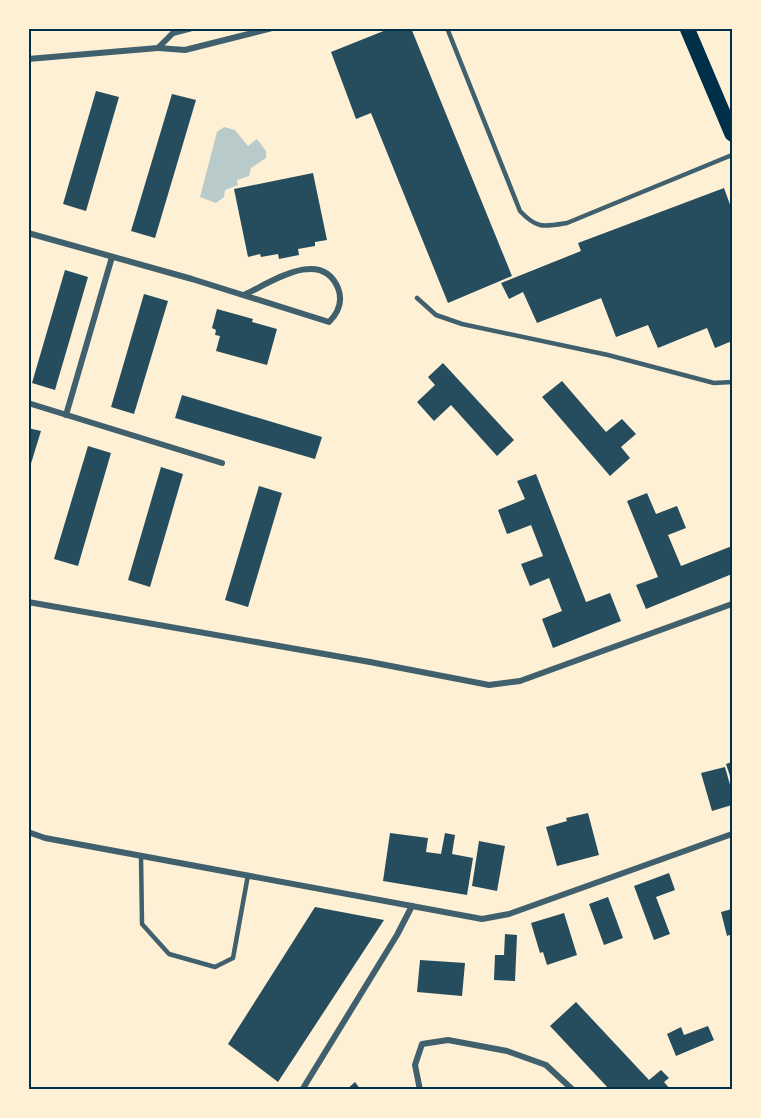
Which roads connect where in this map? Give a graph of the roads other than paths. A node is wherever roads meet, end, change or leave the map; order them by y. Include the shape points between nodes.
1 (192, 28) edge
2 (272, 28) edge
3 (447, 28) edge
4 (687, 28) edge
5 (158, 48) junction
6 (28, 59) edge
7 (732, 134) edge
8 (732, 155) edge
9 (28, 233) edge
10 (112, 257) junction
11 (244, 295) junction
12 (417, 298) dead end
13 (732, 382) edge
14 (28, 403) edge
15 (66, 415) junction
16 (222, 463) dead end
17 (28, 602) edge
18 (732, 604) edge
19 (28, 832) edge
20 (732, 834) edge
21 (141, 855) junction
22 (248, 875) junction
23 (412, 906) junction
24 (302, 1089) edge
25 (420, 1089) edge
26 (573, 1089) edge

1 - 5 street via 173,33
2 - 5 street via 185,50
3 - 8 lane via 520,211 533,224 567,223
4 - 7 main road
5 - 6 street
9 - 10 street
10 - 11 street
10 - 15 street
11 - 11 street via 329,322 340,302 335,281 311,268 297,270
12 - 13 lane via 436,315 462,324 608,355 714,383
14 - 15 street
15 - 16 street
17 - 18 street via 489,685 520,681
19 - 21 street
20 - 23 street via 493,918
21 - 22 street
21 - 22 lane via 142,924 169,954 215,967 233,958
22 - 23 street
23 - 24 street
25 - 26 street via 415,1065 422,1044 448,1040 507,1051 546,1065

